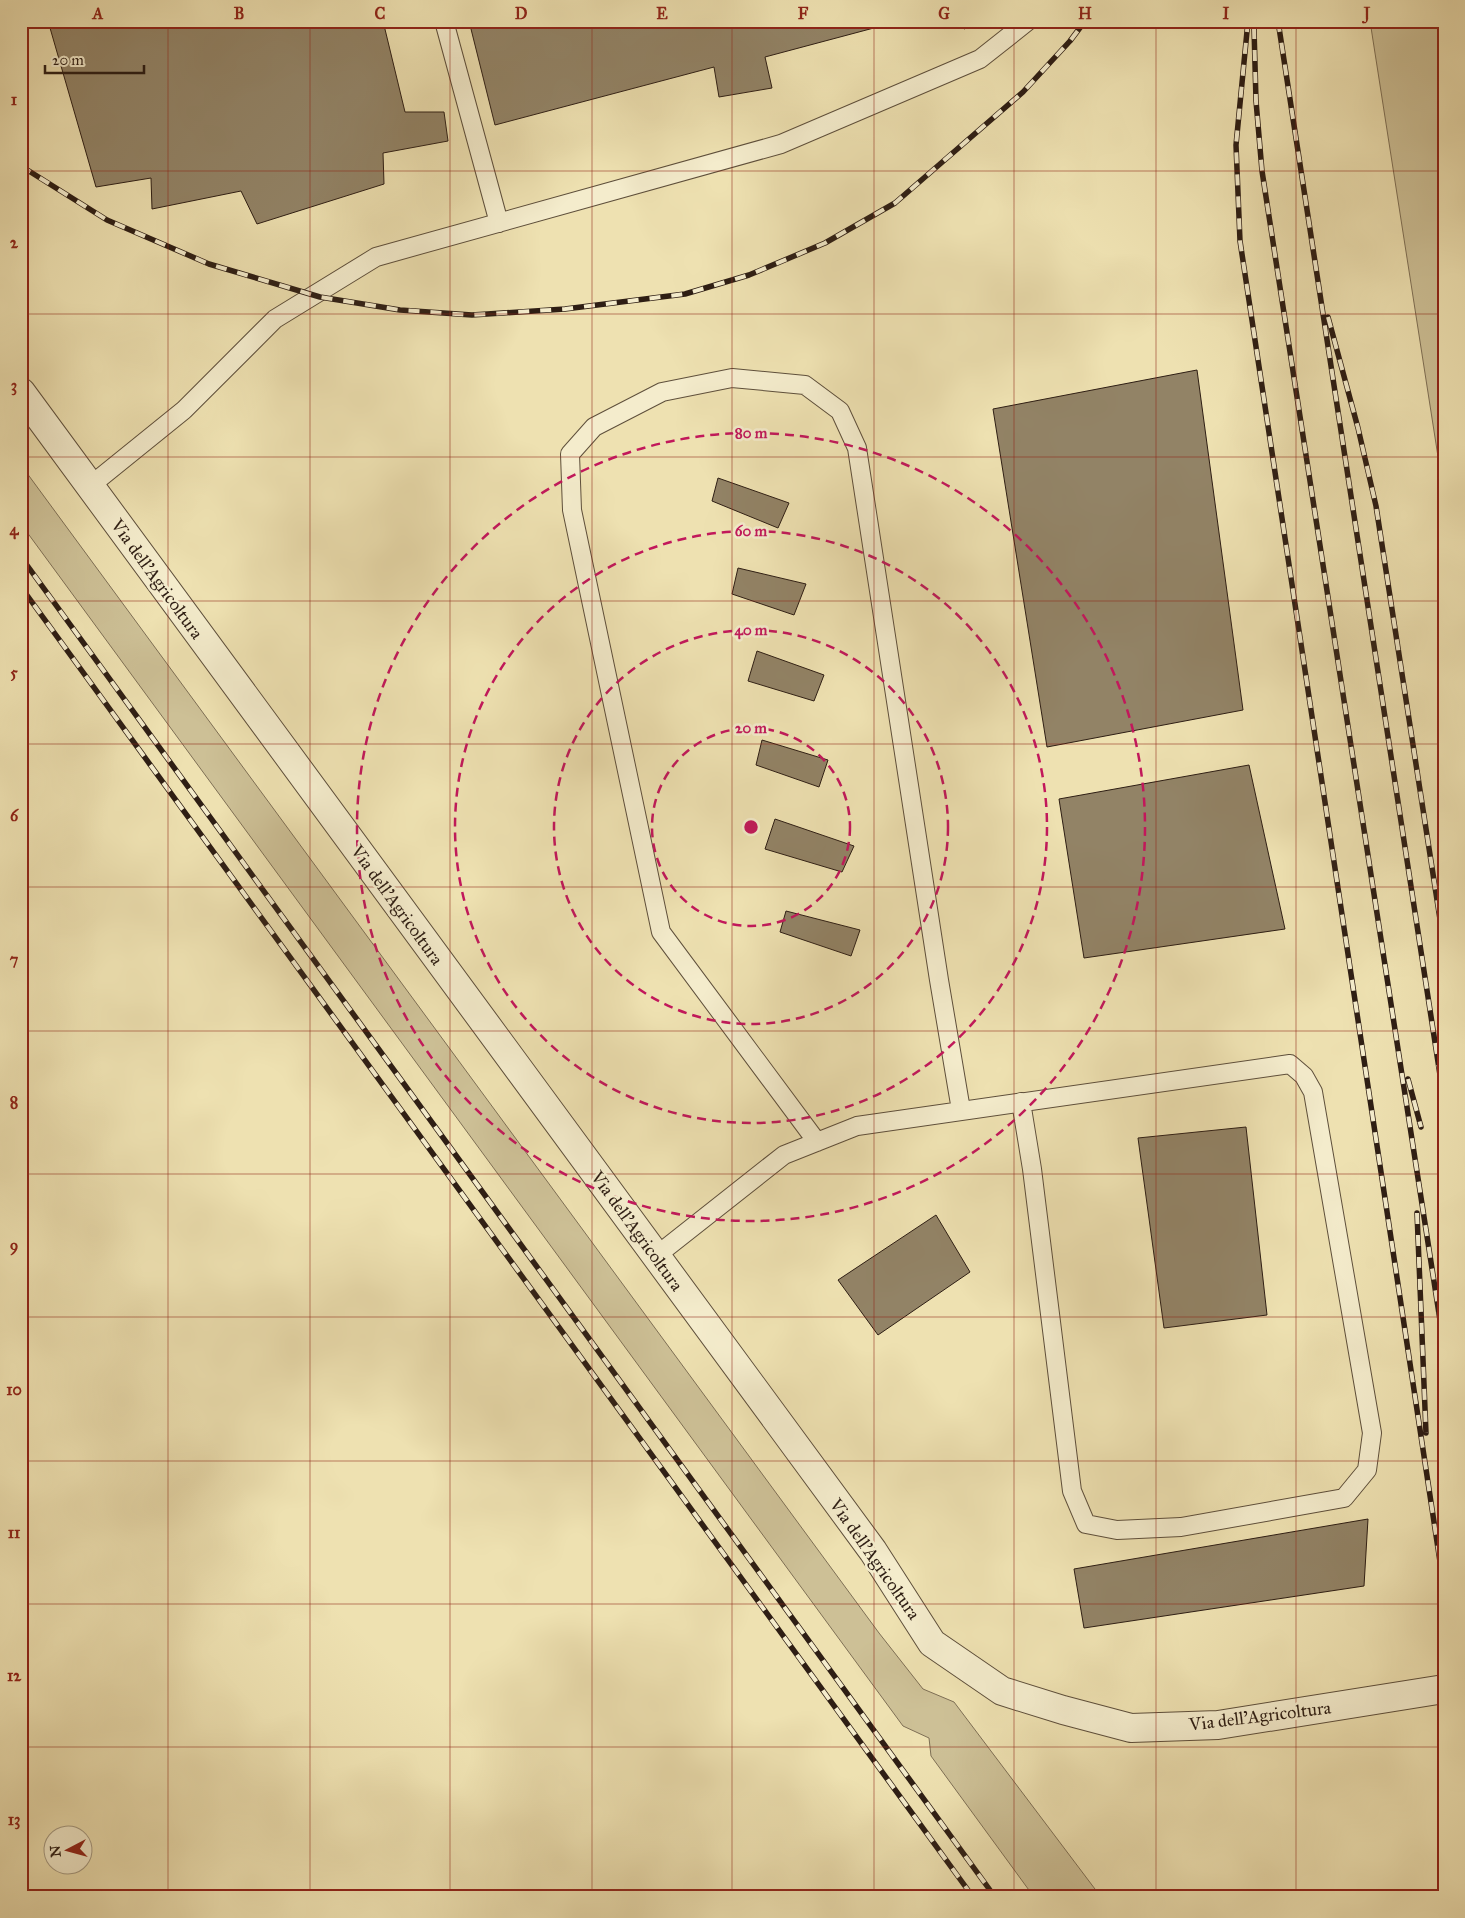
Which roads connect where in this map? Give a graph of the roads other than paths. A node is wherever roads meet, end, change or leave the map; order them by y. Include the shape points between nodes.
1 (444, 21) edge
2 (1028, 21) edge
3 (499, 222) junction
4 (21, 392) edge
5 (90, 486) junction
6 (1021, 1102) junction
7 (961, 1110) junction
8 (817, 1142) junction
9 (656, 1256) junction
10 (1444, 1689) edge

1 - 3 lane
2 - 3 lane via 980,59 781,144
3 - 5 lane via 376,257 312,295 275,319 184,410
4 - 5 street, Via dell'Agricoltura
5 - 9 street, Via dell'Agricoltura
6 - 6 lane via 1290,1064 1304,1076 1315,1102 1372,1433 1367,1470 1344,1498 1181,1527 1116,1530 1086,1524 1072,1491
6 - 7 lane
7 - 8 lane via 857,1126
7 - 8 lane via 858,448 840,410 805,385 732,378 662,392 594,427 570,454 572,510 661,932
8 - 9 lane via 784,1155
9 - 10 street, Via dell'Agricoltura via 873,1551 932,1642 1002,1691 1131,1728 1218,1725

